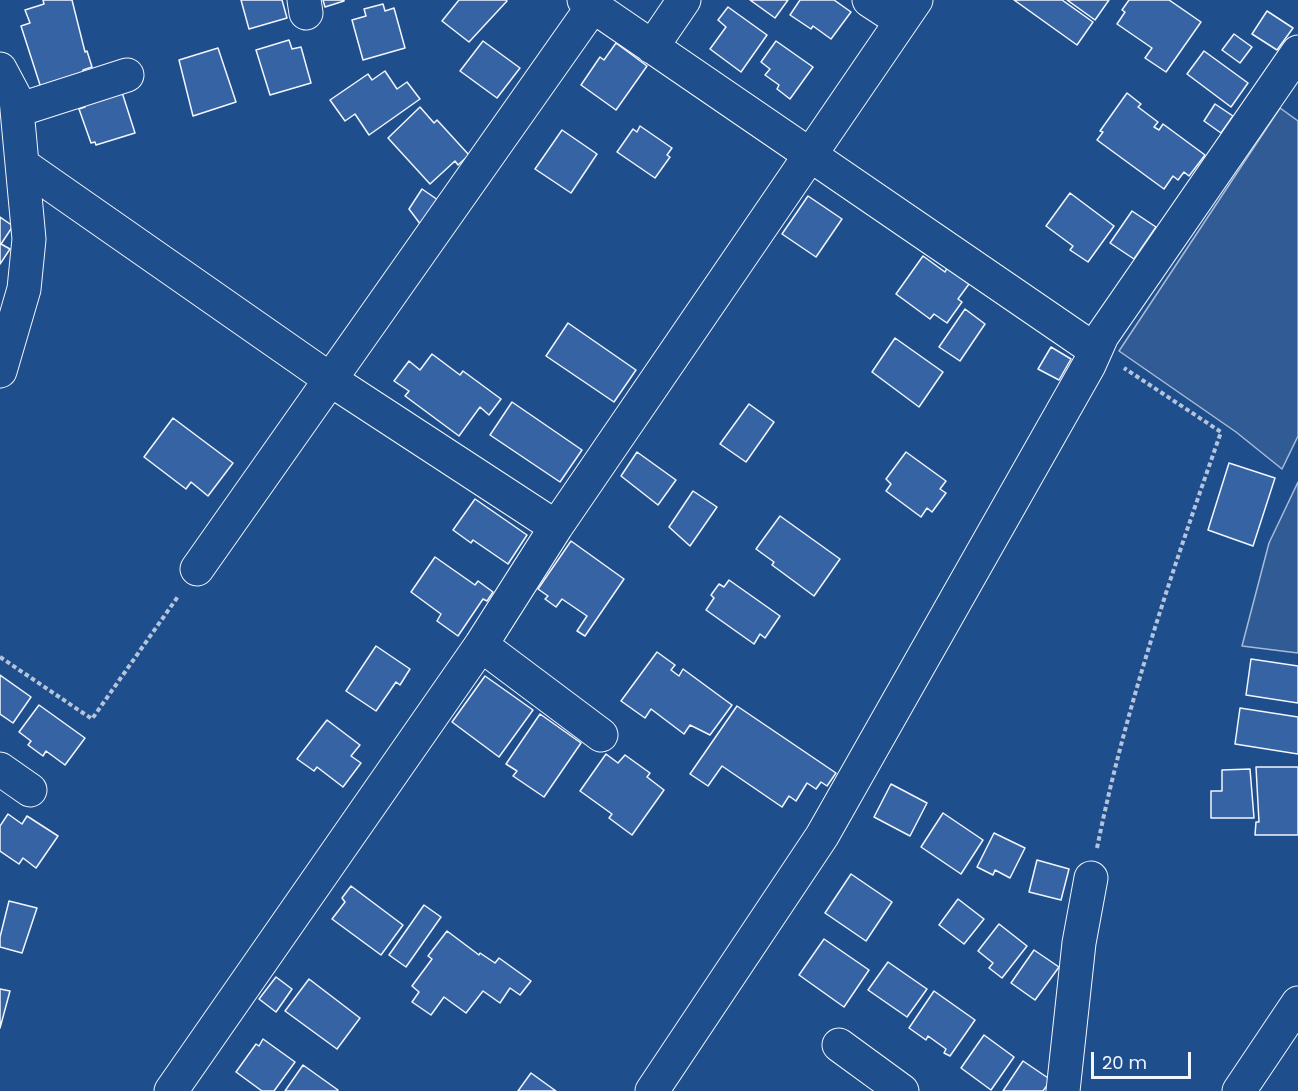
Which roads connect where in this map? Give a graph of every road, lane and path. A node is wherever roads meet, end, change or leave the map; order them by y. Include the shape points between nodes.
1 (684, 0) edge
2 (870, 0) edge
3 (589, 3) edge
4 (908, 11) edge
5 (652, 47) junction
6 (1298, 52) edge
7 (0, 69) edge
8 (127, 75) dead end
9 (12, 124) edge
10 (809, 153) junction
11 (23, 165) junction
12 (1095, 350) junction
13 (0, 371) edge
14 (331, 380) junction
15 (556, 527) junction
16 (197, 569) joint
17 (481, 645) junction
18 (0, 657) edge
19 (601, 735) dead end
20 (0, 769) edge
21 (30, 790) dead end
22 (1091, 878) joint
23 (1298, 1003) edge
24 (839, 1045) dead end
25 (171, 1091) edge
26 (652, 1091) edge
27 (902, 1091) edge
28 (1063, 1091) edge
29 (1239, 1091) edge

1 - 5 street
2 - 4 street
3 - 5 street
3 - 14 street
4 - 10 street
5 - 10 street
6 - 12 street
7 - 9 street via 16,99
8 - 9 street
9 - 11 street
10 - 12 street
10 - 15 street
11 - 13 street via 29,239 25,279
11 - 14 street
12 - 22 path via 1221,432 1166,589 1114,764
12 - 26 street via 822,836
14 - 15 street
14 - 16 street
15 - 17 street
16 - 18 path via 92,719
17 - 19 street
17 - 25 street
20 - 21 street
22 - 28 street via 1079,943
23 - 29 street
24 - 27 street

